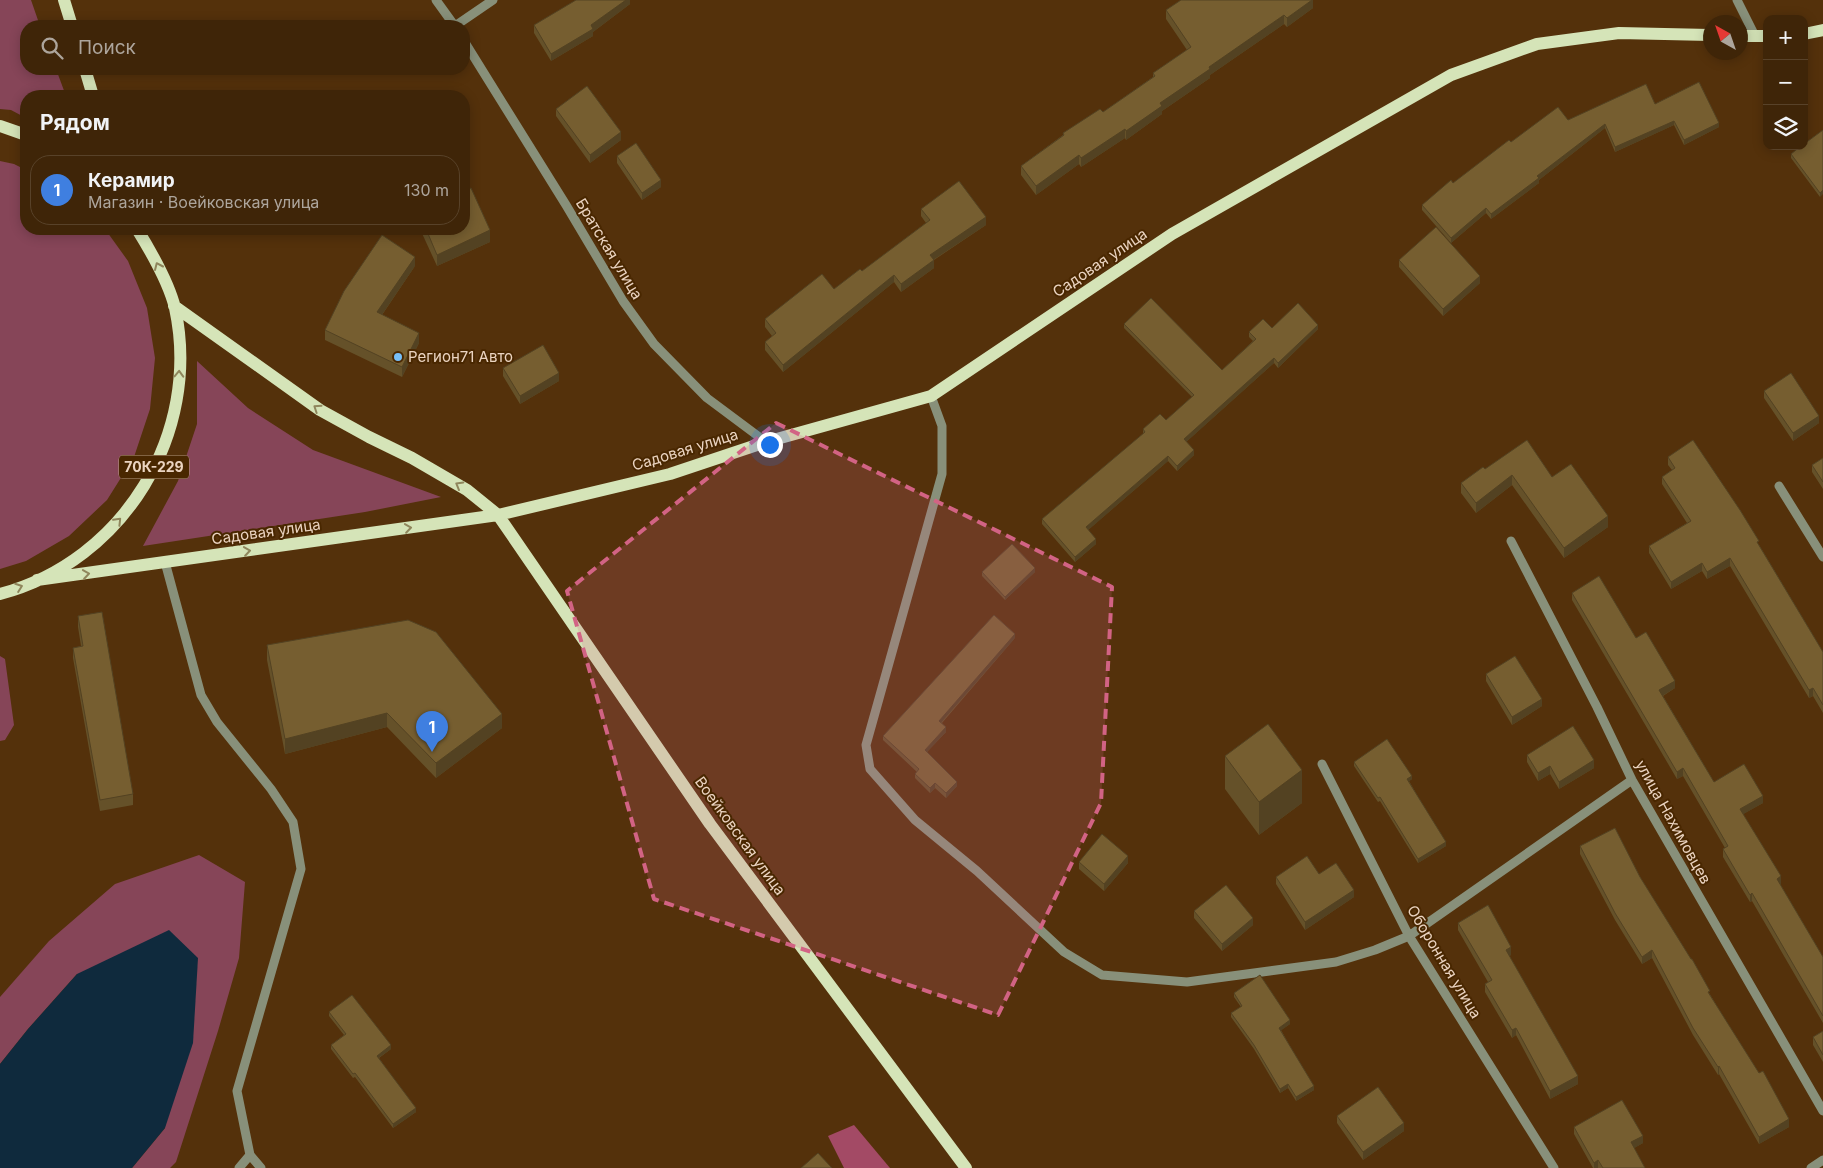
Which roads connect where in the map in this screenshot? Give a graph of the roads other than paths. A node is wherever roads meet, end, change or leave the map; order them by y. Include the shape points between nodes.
1 (64, 0) edge
2 (436, 0) edge
3 (493, 0) edge
4 (1737, 0) edge
5 (70, 20) edge
6 (450, 20) edge
7 (463, 20) edge
8 (1823, 30) edge
9 (1808, 33) edge
10 (1703, 35) edge
11 (1748, 36) edge
12 (1761, 36) edge
13 (470, 51) edge
14 (87, 75) edge
15 (90, 90) edge
16 (0, 126) edge
17 (20, 133) edge
18 (141, 235) edge
19 (174, 306) junction
20 (930, 396) junction
21 (766, 442) junction
22 (1779, 486) dead end
23 (498, 515) junction
24 (1511, 541) dead end
25 (1823, 557) edge
26 (165, 562) junction
27 (38, 580) junction
28 (0, 594) edge
29 (1322, 764) dead end
30 (1632, 780) junction
31 (1409, 936) junction
32 (1823, 1111) edge
33 (250, 1155) junction
34 (1823, 1160) edge
35 (239, 1168) edge
36 (261, 1168) edge
37 (966, 1168) edge
38 (1554, 1168) edge
39 (1811, 1168) edge

1 - 5 main road
2 - 6 street
3 - 7 street
4 - 12 street
8 - 9 main road
10 - 20 main road, Садовая улица via 1619,34 1537,44 1451,75 1172,234
11 - 12 main road
13 - 21 street, Братская улица via 628,308 654,344 708,398
14 - 15 main road
16 - 17 main road
19 -> 18 main road, 70К-229 via 156,261
23 -> 19 main road via 467,490 320,410
27 -> 19 main road, 70К-229 via 70,563 99,541 125,514 146,484 174,416 180,380 180,343
20 - 21 main road, Садовая улица
20 - 31 street via 942,426 942,474 866,745 870,769 915,820 978,871 1064,952 1102,975 1187,982 1336,962
21 - 23 main road, Садовая улица via 670,474
22 - 25 street
26 -> 23 main road, Садовая улица
23 - 37 main road, Воейковская улица via 710,824
24 - 30 street, улица Нахимовцев
27 -> 26 main road, Садовая улица
26 - 33 street via 201,695 217,722 293,822 301,869 237,1091
28 -> 27 main road, 70К-229
29 - 31 street, Оборонная улица
30 - 31 street
30 - 32 street, улица Нахимовцев
31 - 38 street, Оборонная улица
33 - 35 street
33 - 36 street
34 - 39 street

